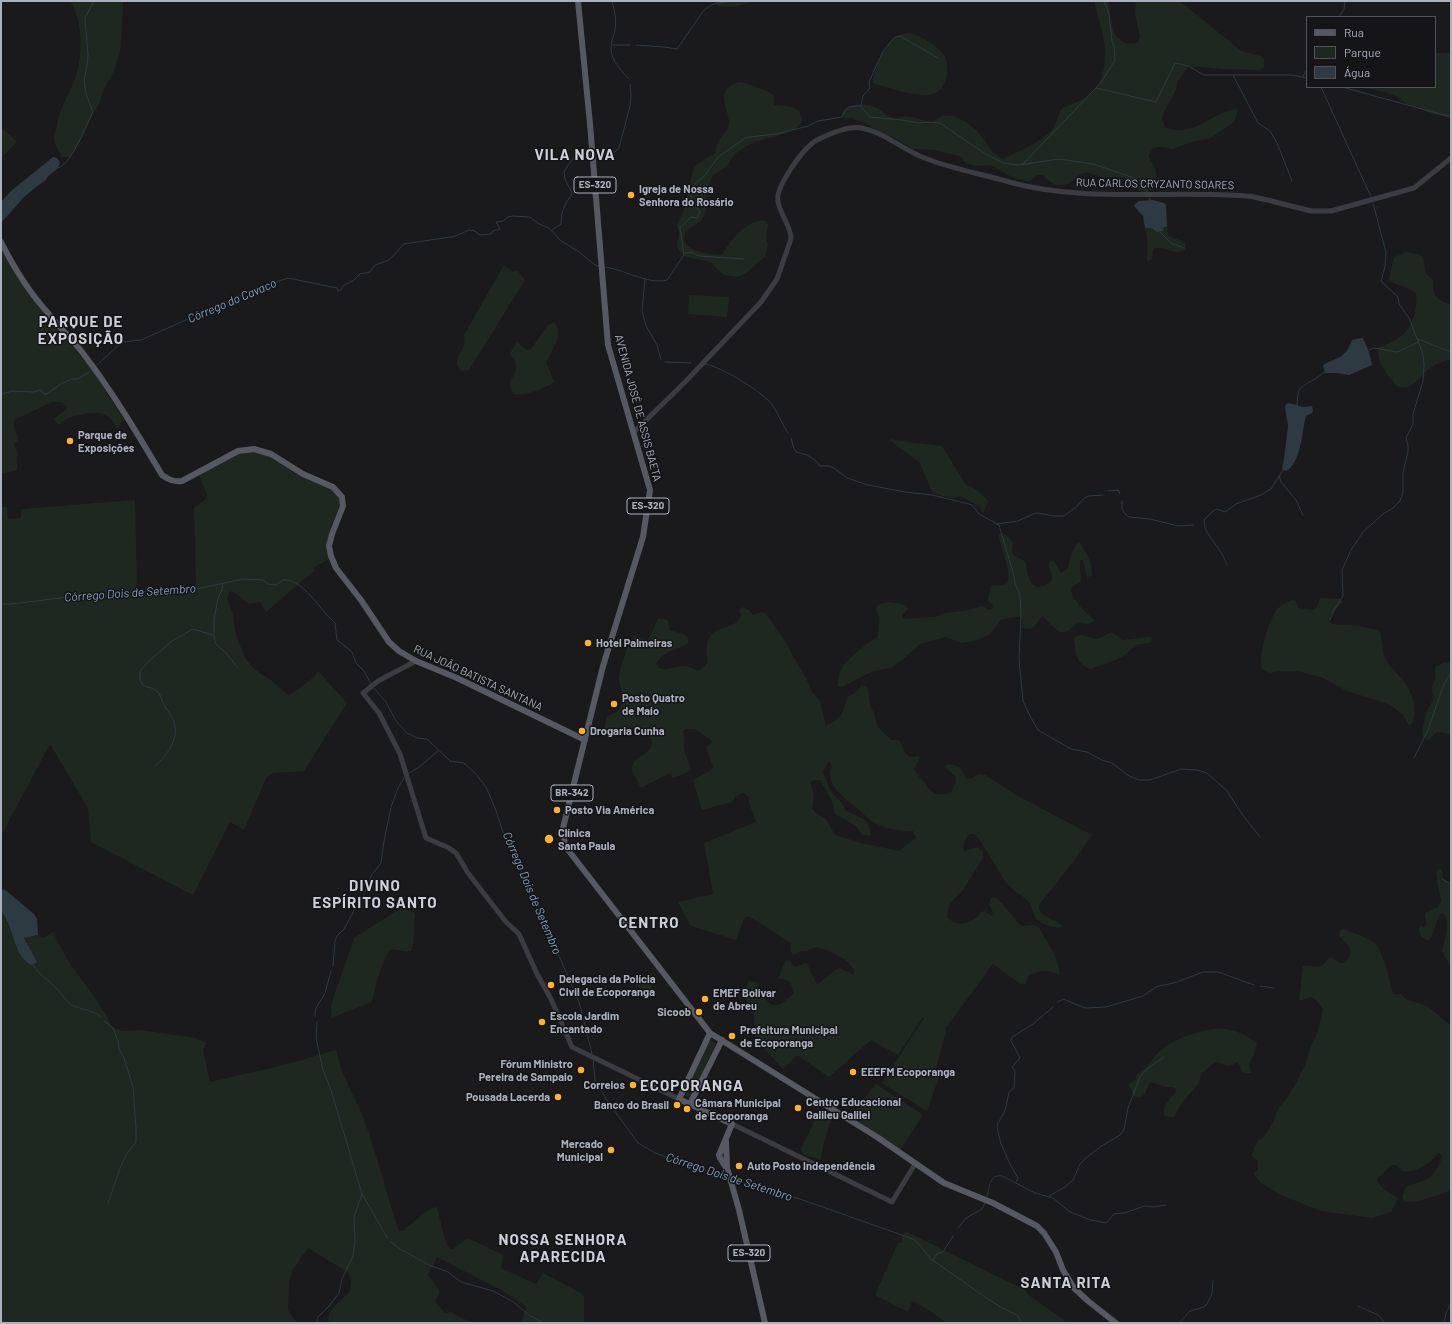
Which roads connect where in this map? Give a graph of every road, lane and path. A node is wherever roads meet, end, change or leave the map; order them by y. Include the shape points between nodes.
1 (578, 1) edge
2 (1451, 158) edge
3 (1, 242) edge
4 (634, 432) junction
5 (416, 662) junction
6 (585, 740) junction
7 (710, 1033) junction
8 (722, 1040) junction
9 (679, 1099) junction
10 (690, 1104) junction
11 (732, 1124) junction
12 (915, 1164) junction
13 (765, 1323) edge
14 (1116, 1323) edge

1 - 4 main road, AVENIDA JOSÉ DE ASSIS BAETA / ES-320 via 608,345
2 - 4 street, RUA CARLOS CRYZANTO SOARES via 1414,188 1321,212 1248,196 1085,194 1038,188 927,159 863,128 837,132 816,140 807,148 779,190 778,201 789,225 792,239 777,279 761,302
3 - 5 main road, RUA JOÃO BATISTA SANTANA via 33,294 98,374 162,475 174,482 182,481 238,450 254,449 271,454 303,474 333,488 342,498 343,506 329,546 336,568 389,642
4 - 6 main road, AVENIDA JOSÉ DE ASSIS BAETA / ES-320 via 650,490 643,537 603,666
5 - 6 main road, RUA JOÃO BATISTA SANTANA via 457,678
5 - 9 street via 374,684 363,693 379,713 400,754 426,838 456,853 468,873 506,922 519,934 572,1047
6 - 7 main road, AVENIDA JOSÉ DE ASSIS BAETA / BR-342 via 563,828 565,846
7 - 8 main road, BR-342
7 - 9 main road
8 - 10 main road
8 - 12 main road, BR-342 via 877,1137
9 - 10 main road
10 - 11 main road
11 - 12 street via 892,1202
11 - 13 main road, ES-320 via 723,1156 745,1233
12 - 14 main road, BR-342 via 944,1183 993,1202 1037,1226 1056,1252 1074,1288

